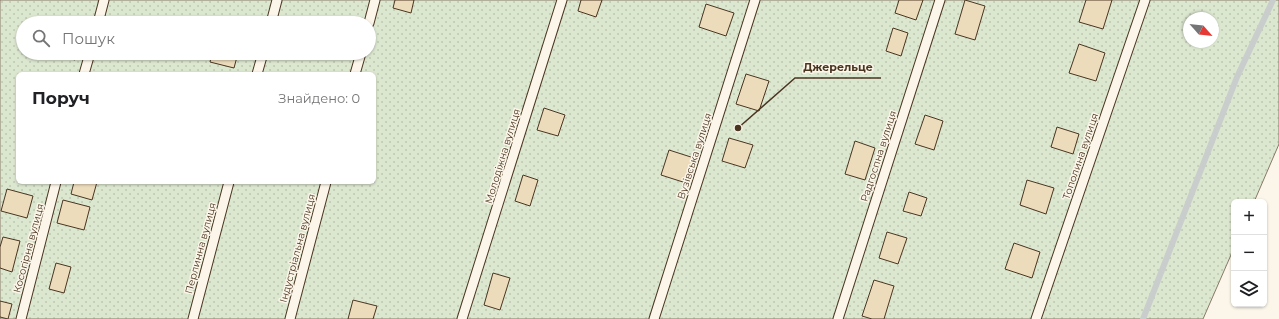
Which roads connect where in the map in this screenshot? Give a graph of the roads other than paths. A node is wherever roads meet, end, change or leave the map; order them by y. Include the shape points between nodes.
1 (104, 0) edge
2 (277, 0) edge
3 (375, 0) edge
4 (562, 0) edge
5 (755, 0) edge
6 (940, 0) edge
7 (1145, 0) edge
8 (100, 16) edge
9 (273, 16) edge
10 (371, 16) edge
11 (88, 60) edge
12 (261, 60) edge
13 (359, 60) edge
14 (85, 72) edge
15 (258, 72) edge
16 (356, 72) edge
17 (55, 184) edge
18 (228, 184) edge
19 (325, 184) edge
20 (21, 319) edge
21 (193, 319) edge
22 (290, 319) edge
23 (462, 319) edge
24 (654, 319) edge
25 (838, 319) edge
26 (1036, 319) edge

1 - 8 lane
2 - 9 lane
3 - 10 lane
4 - 23 lane, Молодіжна вулиця
5 - 24 lane, Вузівська вулиця
6 - 25 lane, Радгоспна вулиця
7 - 26 lane, Тополина вулиця
11 - 14 lane
12 - 15 lane
13 - 16 lane
17 - 20 lane, Косогірна вулиця
18 - 21 lane, Перлинна вулиця
19 - 22 lane, Індустріальна вулиця

